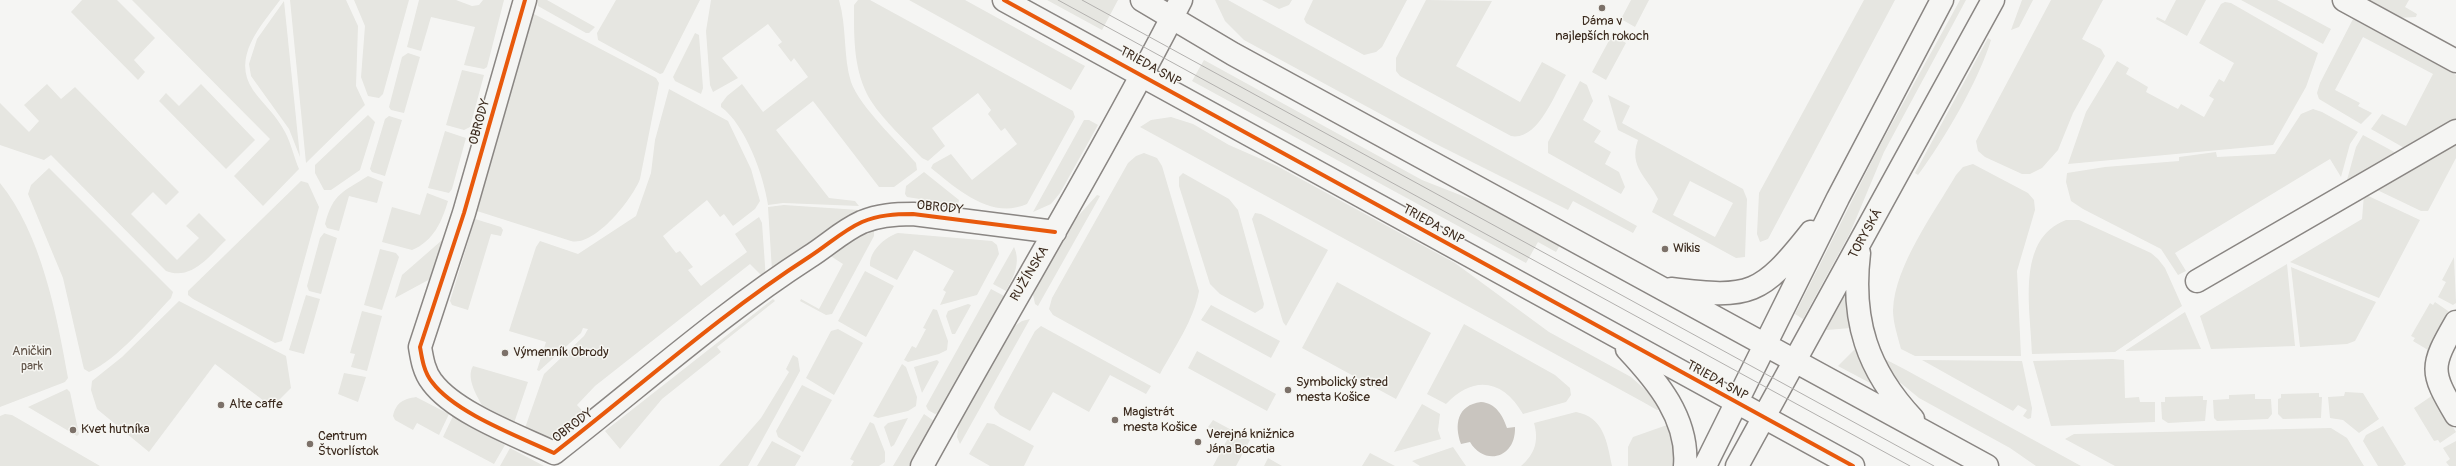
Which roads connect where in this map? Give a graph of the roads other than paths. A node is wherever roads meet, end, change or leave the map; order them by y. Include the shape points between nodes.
1 (525, 0) edge
2 (1004, 0) edge
3 (1142, 0) edge
4 (1942, 0) edge
5 (1993, 0) edge
6 (2344, 0) edge
7 (1177, 9) edge
8 (2456, 61) edge
9 (1142, 74) junction
10 (2456, 131) edge
11 (1838, 198) junction
12 (1055, 232) junction
13 (1860, 246) junction
14 (2197, 281) dead end
15 (1657, 288) junction
16 (2456, 322) edge
17 (1615, 336) junction
18 (1765, 346) junction
19 (1795, 361) junction
20 (1737, 403) junction
21 (2456, 415) edge
22 (1764, 417) junction
23 (1924, 431) junction
24 (560, 460) edge
25 (922, 466) edge
26 (1685, 466) edge
27 (1705, 466) edge
28 (1737, 466) edge
29 (1853, 466) edge
30 (1987, 466) edge

1 - 24 street, OBRODY via 464,213 420,347 425,369 431,381 456,404
2 - 9 street, TRIEDA SNP
3 - 7 street
4 - 11 street
5 - 13 street, TORYSKÁ
6 - 8 street
7 - 9 street, RUŽÍNSKA
7 - 15 street via 1233,54
9 - 12 street, RUŽÍNSKA
9 - 17 street, TRIEDA SNP
10 - 14 street
11 - 15 street via 1778,273 1759,286 1721,295
11 - 18 street
12 - 24 street, OBRODY via 890,214 863,221 842,232 769,283
12 - 25 street, RUŽÍNSKA
13 - 19 street, TORYSKÁ
13 - 23 street via 1857,302 1863,335 1871,358 1890,392
15 - 18 street
16 - 21 street via 2437,359 2436,374 2440,387
17 - 20 street, TRIEDA SNP
17 - 26 street via 1668,399 1684,439
18 - 19 street
18 - 20 street
19 - 22 street, TORYSKÁ
19 - 23 street
20 - 22 street, TRIEDA SNP
20 - 27 street
22 - 28 street, TORYSKÁ
22 - 29 street, TRIEDA SNP
23 - 30 street

